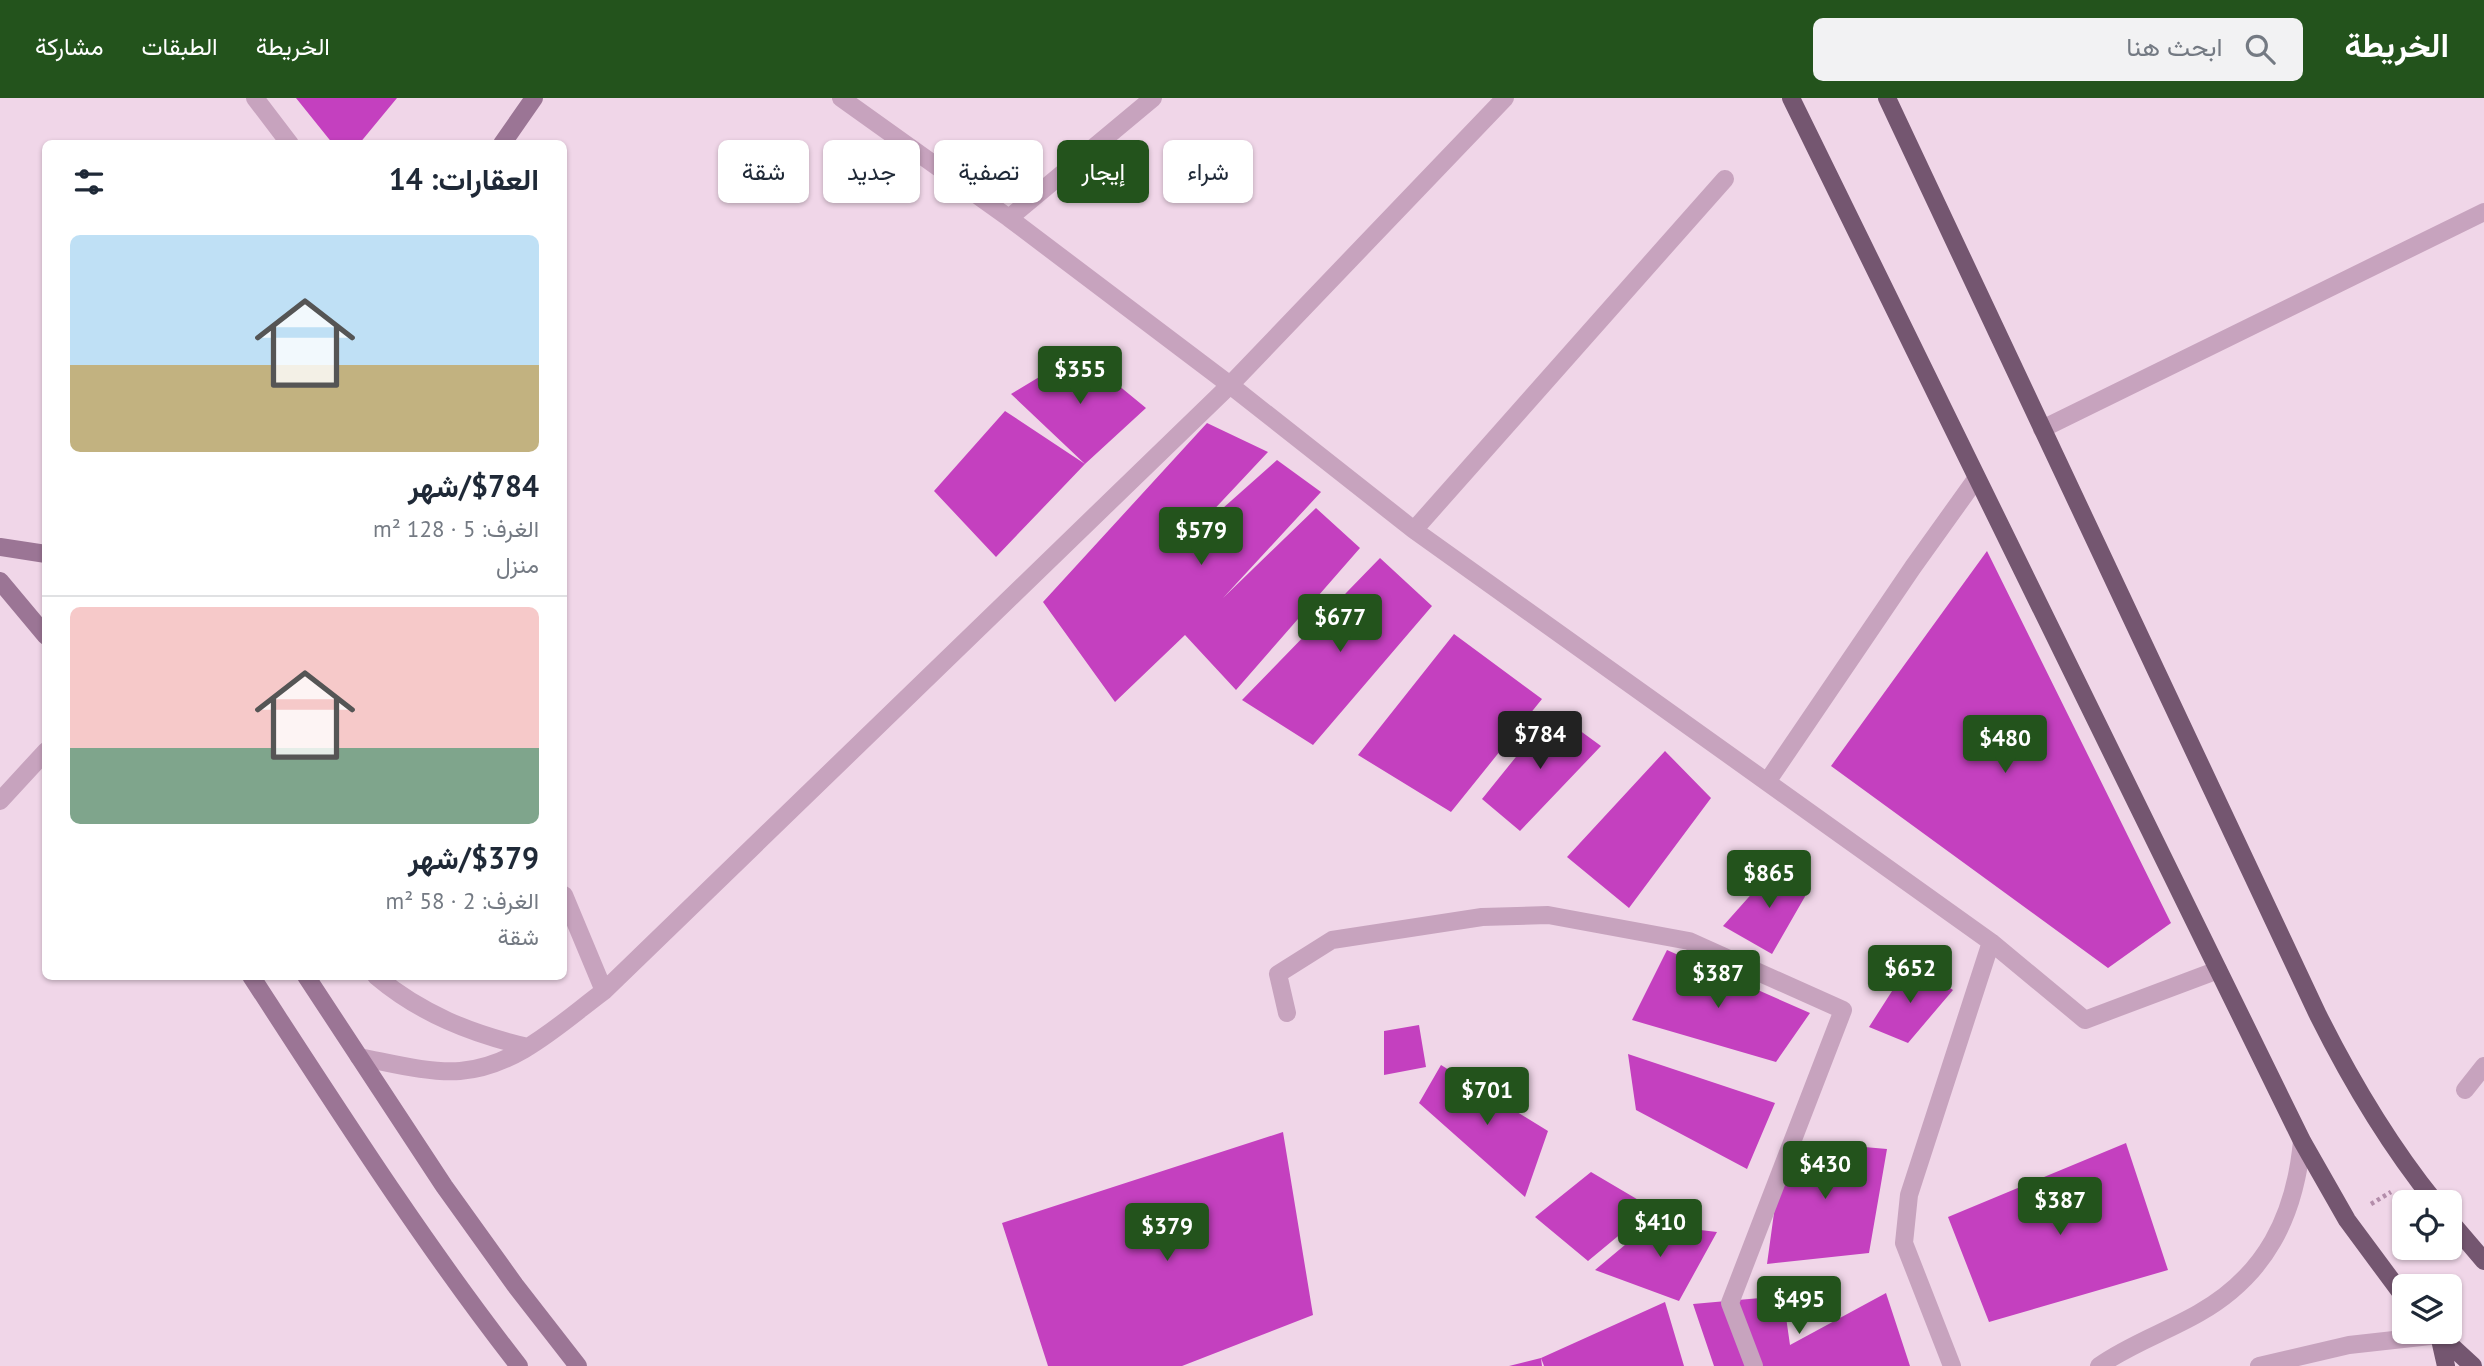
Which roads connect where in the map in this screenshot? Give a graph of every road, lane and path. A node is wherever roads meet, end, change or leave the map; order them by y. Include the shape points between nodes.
1 (255, 98) edge
2 (534, 98) edge
3 (841, 98) edge
4 (1153, 98) edge
5 (1504, 98) edge
6 (1791, 98) edge
7 (1887, 98) edge
8 (287, 140) edge
9 (505, 140) edge
10 (1725, 179) dead end
11 (2484, 212) edge
12 (1009, 218) junction
13 (1230, 385) junction
14 (2042, 429) junction
15 (1976, 479) junction
16 (1413, 530) junction
17 (0, 547) edge
18 (42, 553) edge
19 (0, 581) edge
20 (42, 631) edge
21 (42, 755) edge
22 (1767, 782) junction
23 (0, 801) edge
24 (567, 902) edge
25 (1992, 943) junction
26 (2218, 970) junction
27 (254, 980) edge
28 (309, 980) edge
29 (382, 980) edge
30 (604, 991) junction
31 (1287, 1013) dead end
32 (528, 1047) junction
33 (359, 1057) junction
34 (2484, 1066) edge
35 (2465, 1090) dead end
36 (2302, 1141) junction
37 (2415, 1177) junction
38 (2425, 1190) edge
39 (2347, 1220) junction
40 (2462, 1235) edge
41 (2484, 1261) edge
42 (2392, 1281) edge
43 (2392, 1339) edge
44 (2440, 1344) edge
45 (2449, 1344) edge
46 (519, 1366) edge
47 (578, 1366) edge
48 (1754, 1366) edge
49 (1952, 1366) edge
50 (2099, 1366) edge
51 (2259, 1366) edge
52 (2446, 1366) edge
53 (2473, 1366) edge

1 - 8 street
2 - 9 main road
3 - 12 street
4 - 12 street
5 - 13 street
6 - 15 main road
7 - 14 main road
10 - 16 street
11 - 14 street
12 - 13 street
13 - 16 street
13 - 30 street
14 - 37 main road via 2318,1015 2363,1098
15 - 22 street
15 - 26 main road
16 - 22 street
17 - 18 main road
19 - 20 main road
21 - 23 street
22 - 25 street
24 - 30 street
25 - 26 street via 2085,1020
25 - 49 street via 1909,1195 1904,1243
26 - 36 main road
27 - 46 main road via 436,1254
28 - 33 main road
29 - 32 street via 455,1025
30 - 32 street
31 - 48 street via 1279,974 1332,940 1482,917 1548,915 1689,940 1843,1010 1730,1303
32 - 33 street via 496,1063 460,1071
33 - 47 main road via 444,1186
34 - 35 street
36 - 39 main road
36 - 50 street via 2294,1194 2258,1265 2220,1301
37 - 38 main road
37 - 39 path
39 - 42 main road
40 - 41 main road
43 - 51 street
44 - 52 main road
45 - 53 main road

